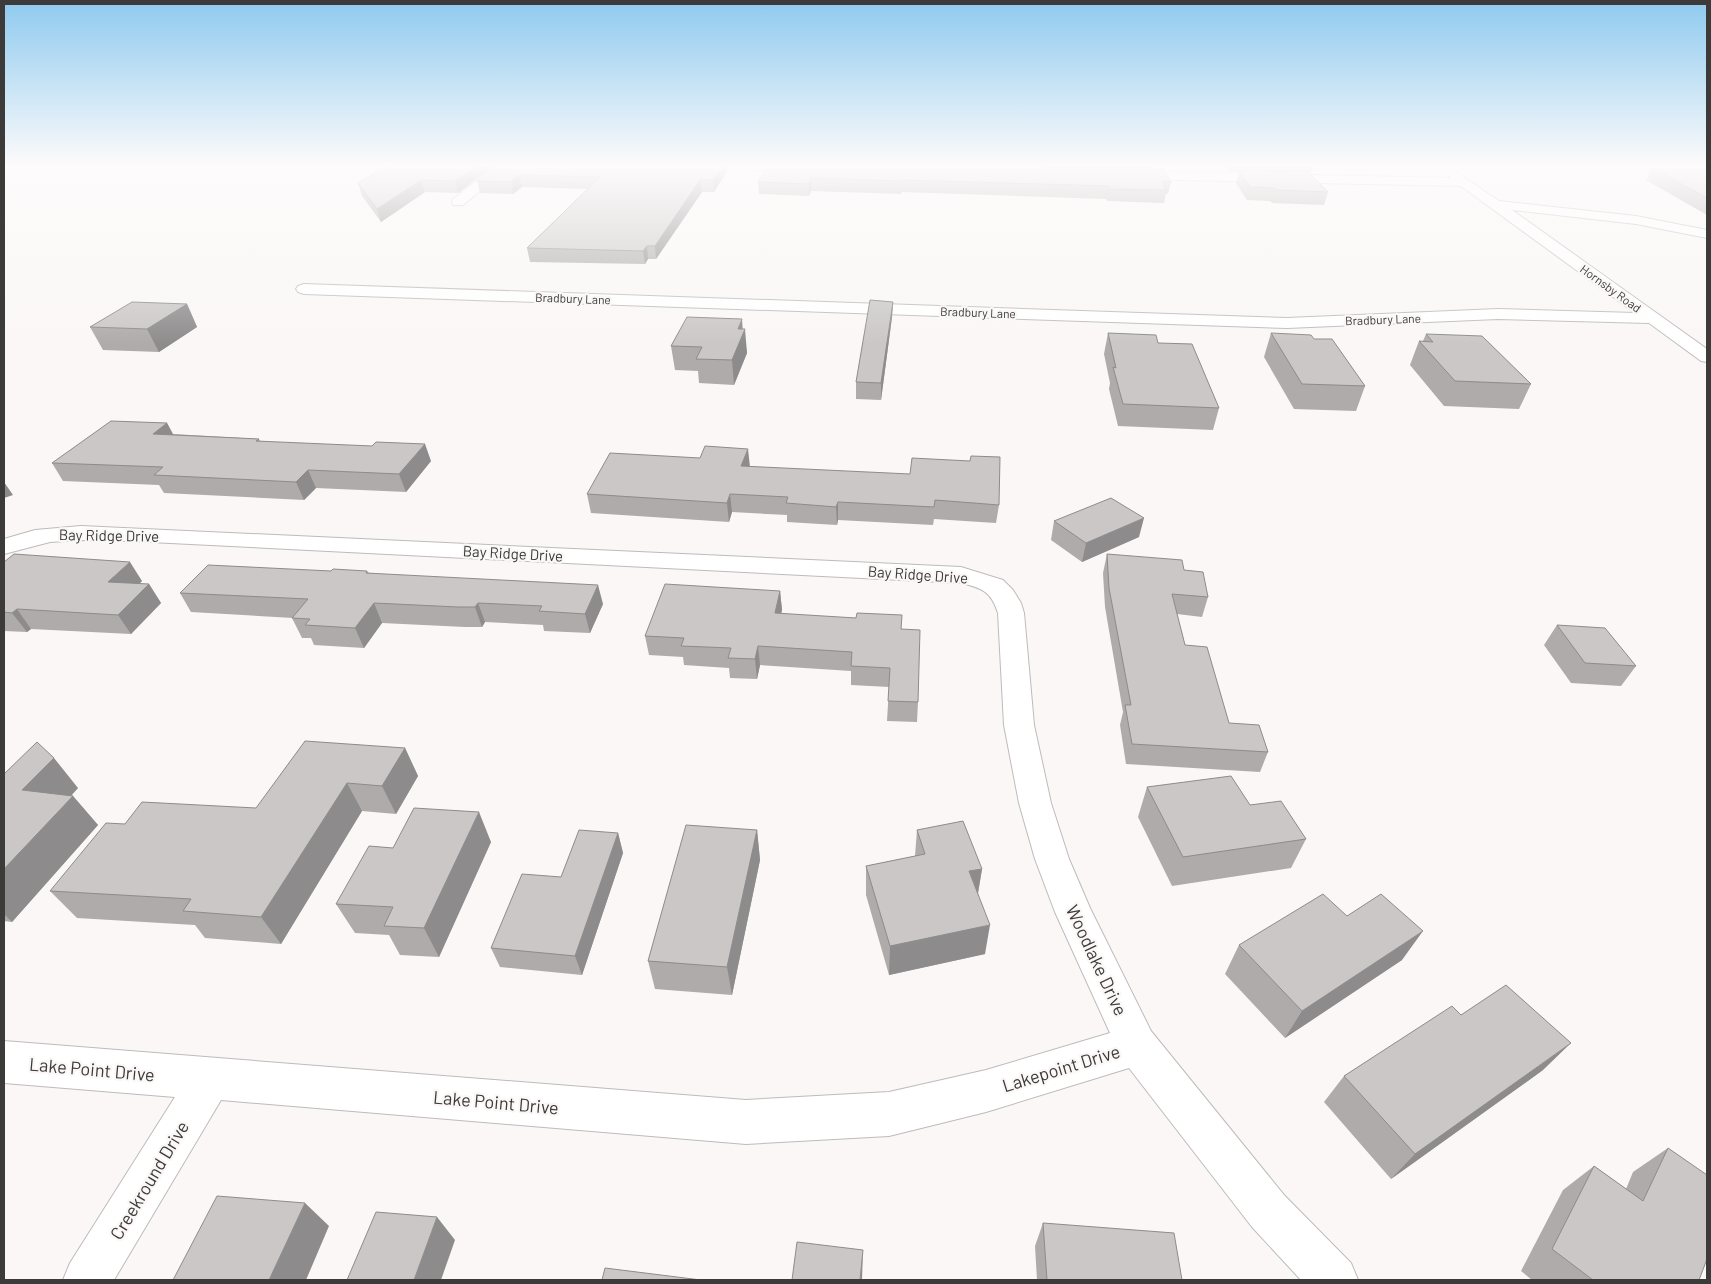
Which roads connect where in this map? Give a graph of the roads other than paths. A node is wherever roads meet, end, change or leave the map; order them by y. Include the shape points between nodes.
1 (1525, 226) edge
2 (1666, 226) edge
3 (1707, 234) edge
4 (304, 289) dead end
5 (1652, 318) junction
6 (1707, 357) edge
7 (4, 547) edge
8 (988, 582) joint
9 (1137, 1045) junction
10 (4, 1062) edge
11 (210, 1079) junction
12 (986, 1091) joint
13 (87, 1280) edge
14 (1334, 1280) edge

1 - 5 street, Hornsby Road
2 - 3 street
4 - 5 street, Bradbury Lane via 1288,323 1498,314
5 - 6 street, Hornsby Road
7 - 8 street, Bay Ridge Drive via 38,535 80,532 962,575
8 - 9 street, Woodlake Drive via 1002,591 1011,613 1019,725 1035,803 1052,859 1073,912
9 - 12 street, Lakepoint Drive
9 - 14 street, Woodlake Drive via 1268,1211
10 - 11 street, Lake Point Drive
11 - 12 street, Lake Point Drive via 746,1122 889,1114
11 - 13 street, Creekround Drive

